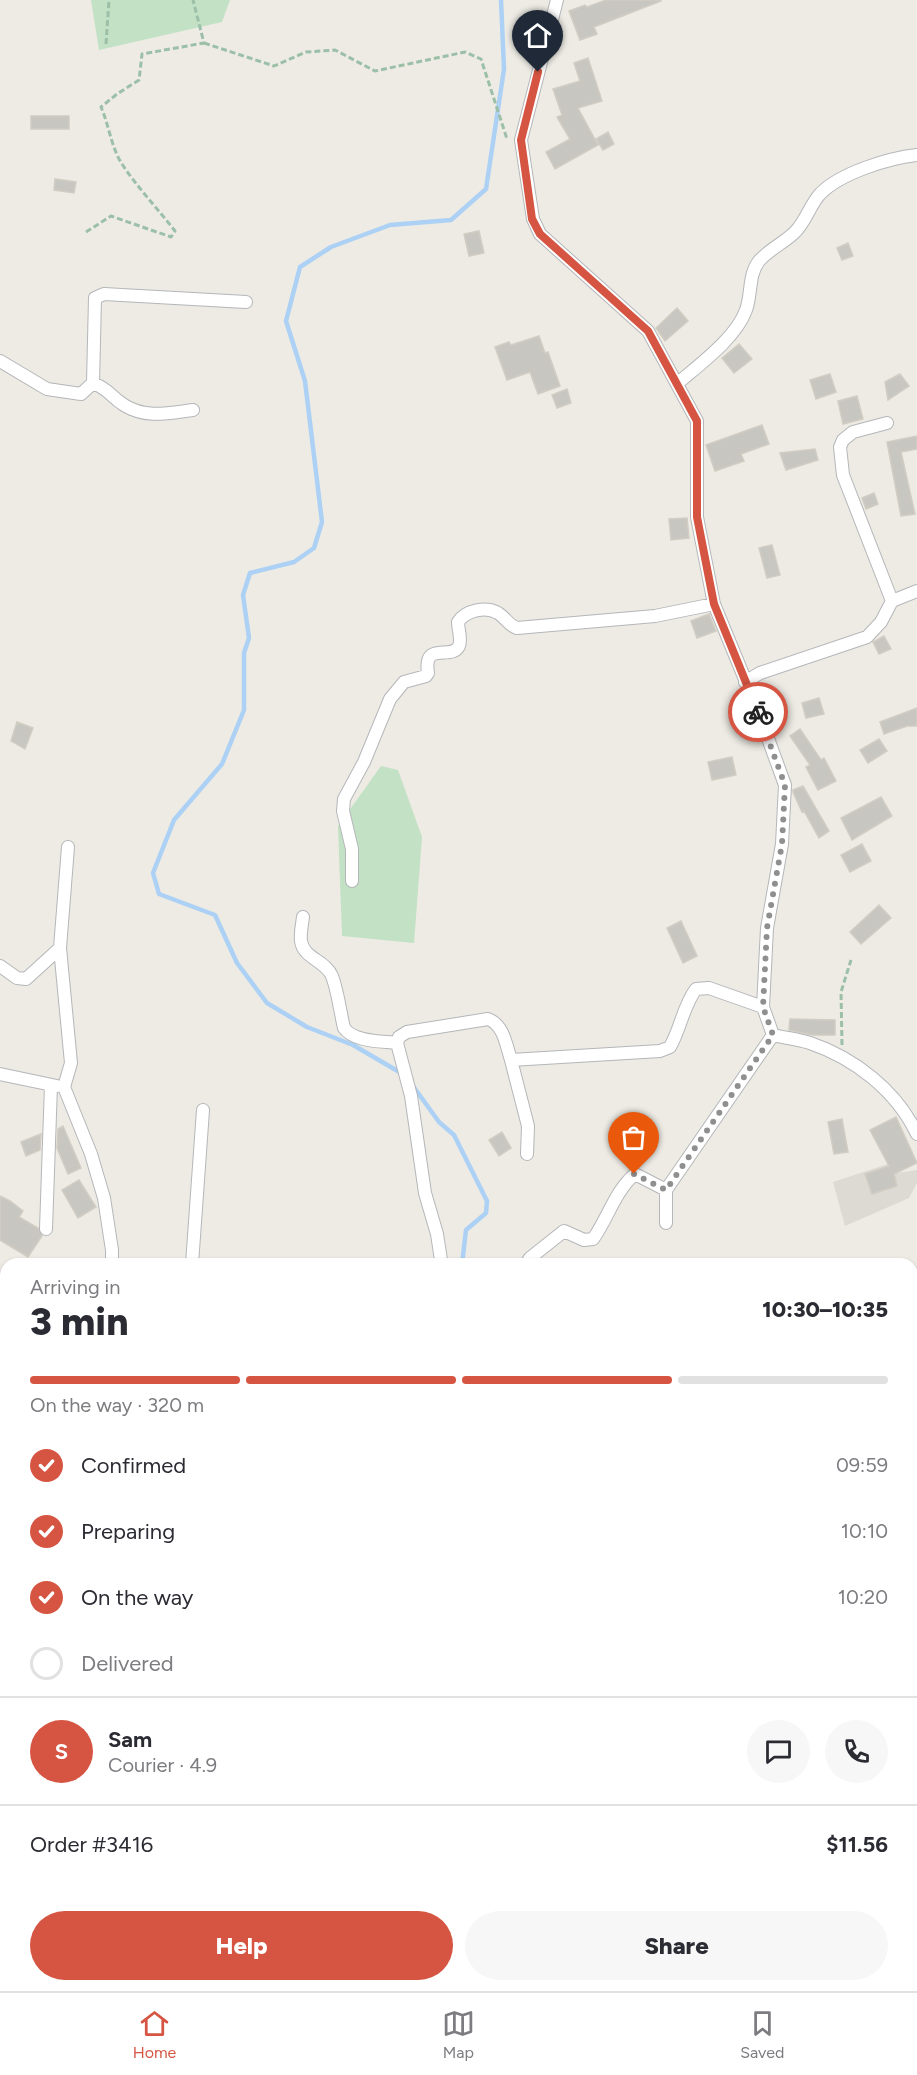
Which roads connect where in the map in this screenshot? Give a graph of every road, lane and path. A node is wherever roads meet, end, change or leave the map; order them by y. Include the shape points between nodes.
1 (109, 0) edge
2 (193, 0) edge
3 (557, 0) edge
4 (204, 43) junction
5 (106, 44) dead end
6 (508, 143) dead end
7 (917, 155) edge
8 (86, 232) dead end
9 (246, 302) dead end
10 (0, 361) edge
11 (93, 383) junction
12 (678, 383) junction
13 (194, 410) dead end
14 (887, 423) dead end
15 (917, 591) edge
16 (892, 601) junction
17 (714, 604) junction
18 (745, 682) junction
19 (68, 847) dead end
20 (352, 881) dead end
21 (303, 917) dead end
22 (60, 948) junction
23 (851, 960) dead end
24 (0, 966) edge
25 (763, 1007) junction
26 (773, 1035) junction
27 (397, 1043) junction
28 (841, 1056) junction
29 (511, 1060) junction
30 (0, 1074) edge
31 (51, 1085) junction
32 (64, 1088) junction
33 (203, 1110) dead end
34 (917, 1134) edge
35 (527, 1154) dead end
36 (666, 1190) junction
37 (666, 1223) dead end
38 (46, 1228) dead end
39 (112, 1258) edge
40 (192, 1258) edge
41 (441, 1258) edge
42 (530, 1258) edge

1 - 5 path
2 - 4 path
3 - 12 street via 521,140 532,219 540,234 648,331
4 - 6 path via 274,66 306,52 336,50 375,71 465,52 481,59
4 - 8 path via 142,54 139,80 102,107 121,163 175,231 171,237 111,216
7 - 12 street via 867,168 819,195 795,232 760,260 752,274 746,310 724,343
9 - 11 street via 104,294 95,298
10 - 11 street via 47,389 81,394
11 - 13 street via 142,414
12 - 17 street via 697,421 697,517
14 - 16 street via 853,432 840,447 843,475
15 - 16 street
16 - 18 street via 867,637 760,673
17 - 18 street
17 - 20 street via 655,616 517,628 496,612 479,610 462,617 458,622 459,647 431,656 426,676 404,682 390,699 348,788 343,811 352,849
18 - 25 street via 785,785 782,844 767,928
19 - 22 street
21 - 27 street via 303,949 332,976 344,1028 355,1036
22 - 24 street via 26,979 17,978
22 - 32 street via 71,1063
23 - 28 path via 841,992
25 - 26 street
25 - 29 street via 709,988 696,989 688,999 670,1047
26 - 28 street via 807,1042
26 - 36 street
27 - 29 street via 407,1032 488,1019 496,1022
27 - 41 street via 411,1096 425,1193
28 - 34 street via 880,1084 912,1122
29 - 35 street via 528,1126
30 - 31 street
31 - 32 street
31 - 38 street
32 - 39 street via 92,1154 104,1198
33 - 40 street
36 - 37 street
36 - 42 street via 634,1174 593,1239 584,1240 564,1231

